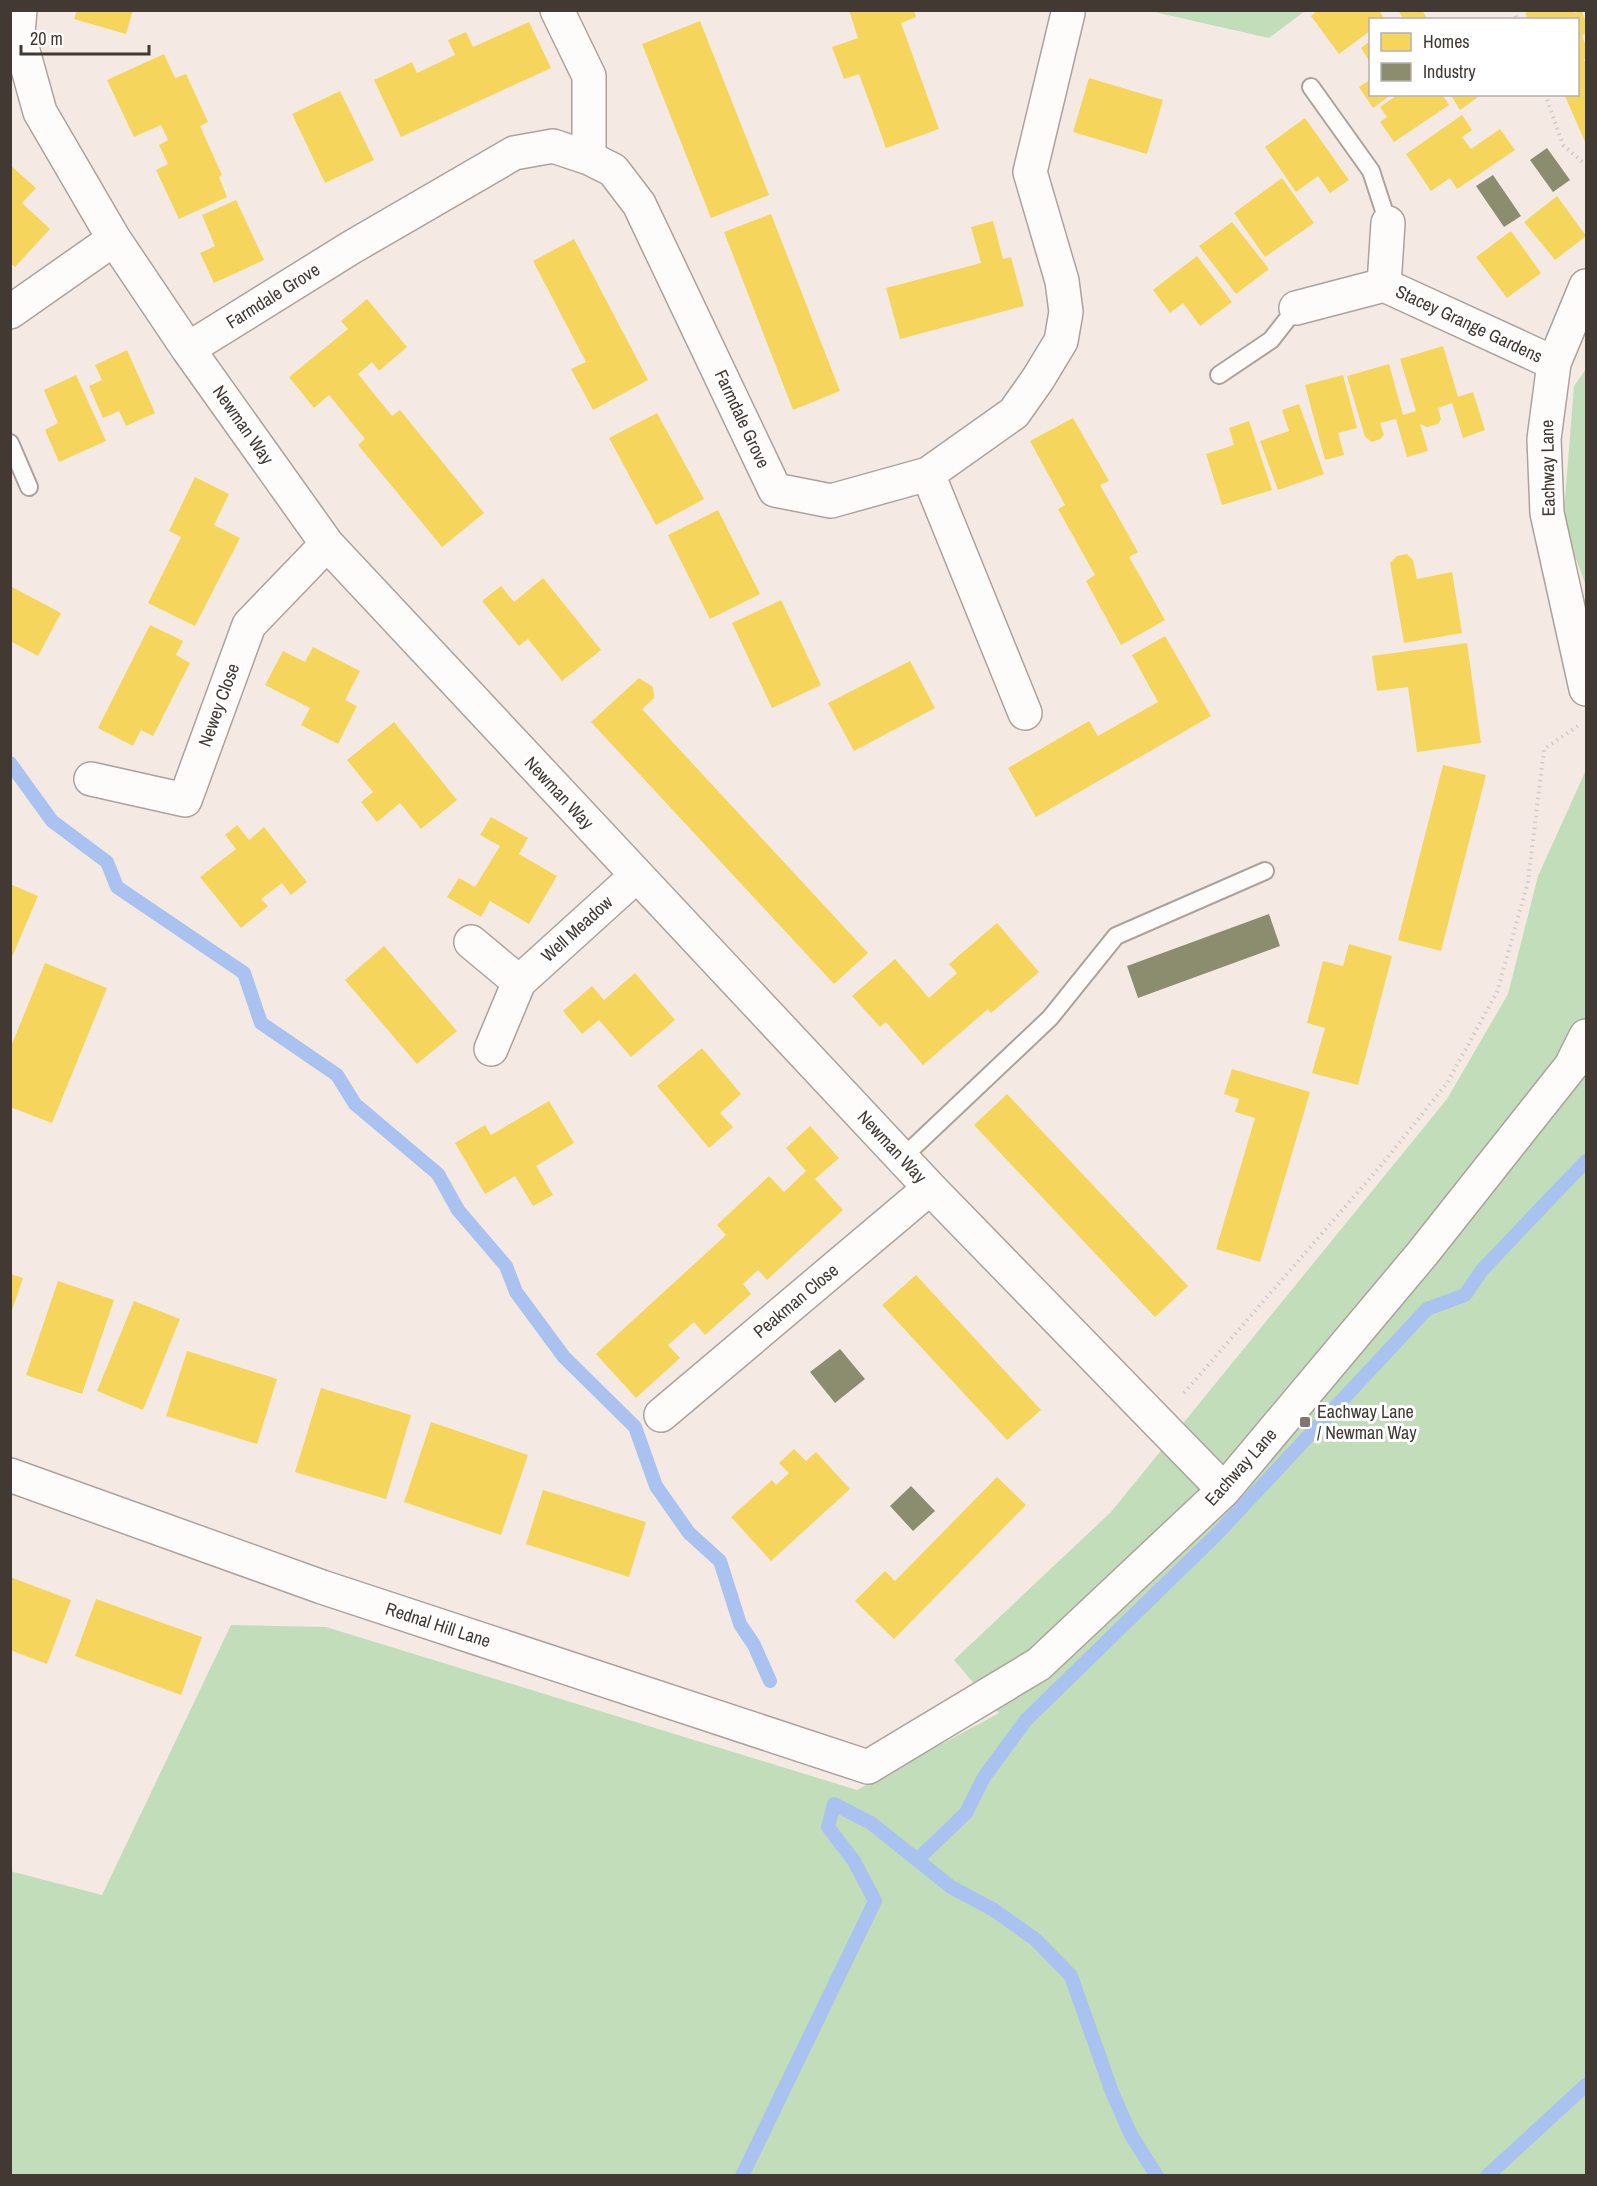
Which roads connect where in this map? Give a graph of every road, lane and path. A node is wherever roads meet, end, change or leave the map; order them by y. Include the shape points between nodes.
1 (20, 10) edge
2 (557, 10) edge
3 (1068, 13) dead end
4 (1311, 87) dead end
5 (1546, 96) edge
6 (589, 158) junction
7 (1587, 165) edge
8 (1388, 223) joint
9 (114, 239) junction
10 (1384, 285) junction
11 (1587, 286) edge
12 (1296, 308) joint
13 (10, 312) edge
14 (188, 349) junction
15 (1554, 363) junction
16 (1219, 375) dead end
17 (10, 443) edge
18 (928, 474) junction
19 (29, 487) dead end
20 (327, 544) junction
21 (1587, 689) edge
22 (1026, 713) dead end
23 (1587, 720) edge
24 (91, 779) dead end
25 (1265, 871) dead end
26 (636, 876) junction
27 (471, 942) dead end
28 (519, 982) junction
29 (1587, 1036) edge
30 (491, 1049) dead end
31 (902, 1158) junction
32 (930, 1188) junction
33 (662, 1415) dead end
34 (1158, 1423) junction
35 (10, 1475) edge
36 (1224, 1490) junction
37 (868, 1767) joint

1 - 9 street, Newman Way via 18,33 40,112
2 - 6 street via 589,76
3 - 18 street, Farmdale Grove via 1030,172 1062,280 1066,312 1061,341 1014,413
4 - 8 lane via 1371,171
5 - 7 path via 1563,145
6 - 14 street, Farmdale Grove via 553,146 514,153
6 - 18 street, Farmdale Grove via 613,170 639,204 775,490 831,501
8 - 10 street, Stacey Grange Gardens
9 - 13 street
9 - 14 street, Newman Way
10 - 12 street, Stacey Grange Gardens
10 - 15 street, Stacey Grange Gardens
11 - 15 street, Eachway Lane
12 - 16 lane via 1271,340
14 - 20 street, Newman Way
15 - 21 street, Eachway Lane via 1544,439 1546,513
17 - 19 lane
18 - 22 street
20 - 24 street, Newey Close via 249,625 185,800
20 - 26 street, Newman Way
23 - 34 path via 1544,748 1528,882 1497,992 1447,1083 1383,1163
25 - 31 lane via 1116,936 1050,1018
26 - 28 street, Well Meadow
26 - 31 street, Newman Way
27 - 28 street
28 - 30 street, Well Meadow
29 - 36 street, Eachway Lane via 1571,1066 1430,1245
31 - 32 street, Newman Way
32 - 33 street, Peakman Close
32 - 34 street, Newman Way
34 - 36 street, Newman Way
35 - 37 street, Rednal Hill Lane via 322,1587
36 - 37 street, Eachway Lane via 1039,1664

